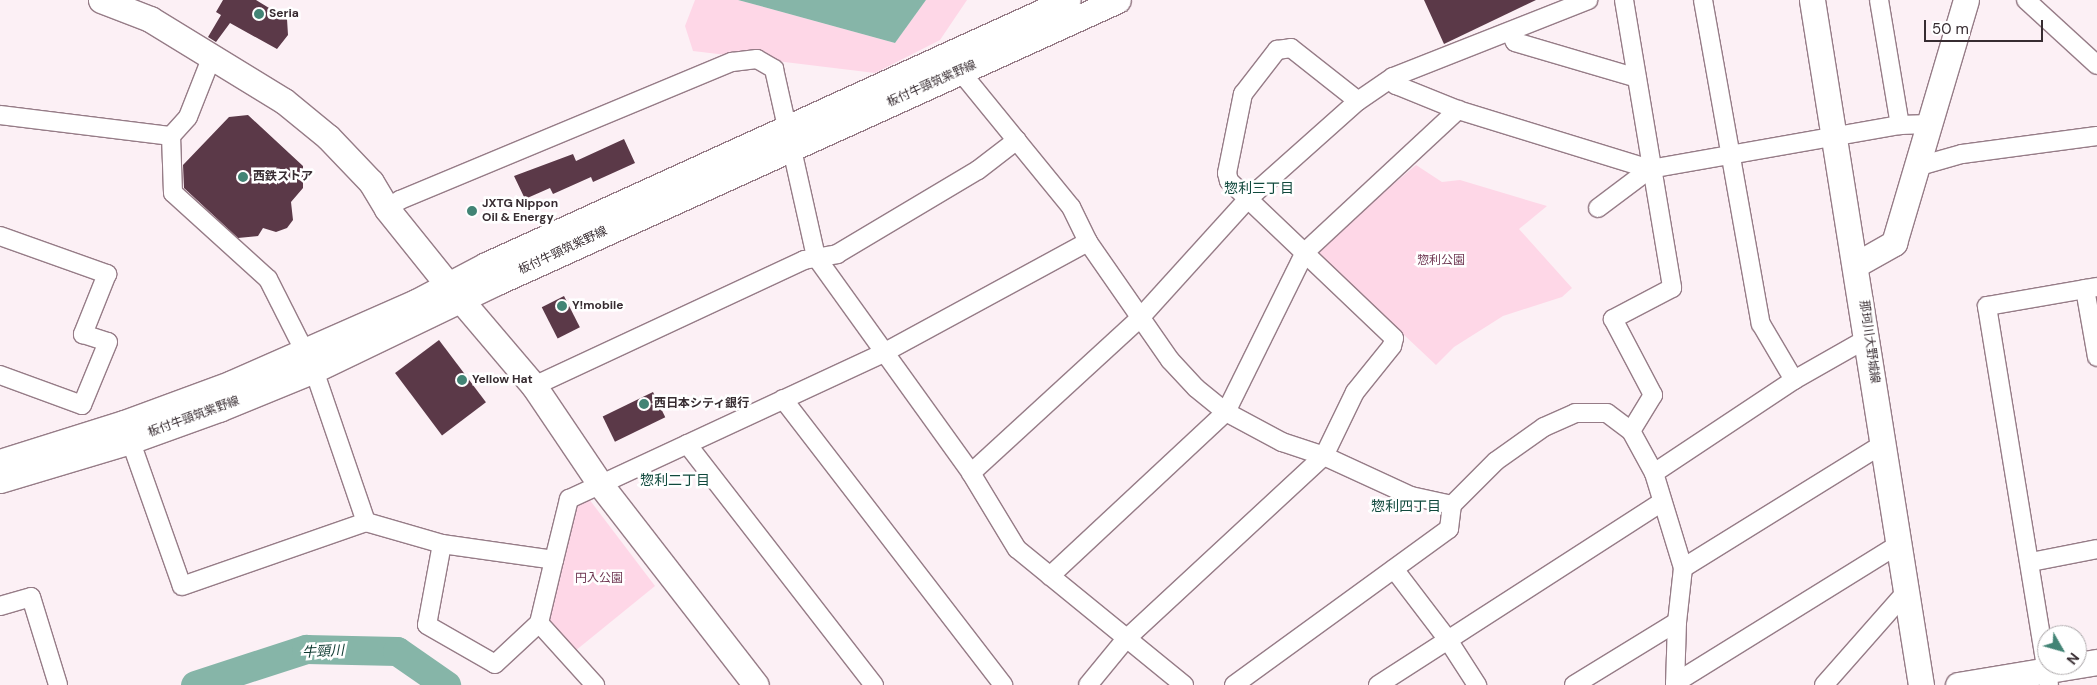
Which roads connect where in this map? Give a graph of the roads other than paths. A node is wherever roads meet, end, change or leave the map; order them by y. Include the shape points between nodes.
1 (101, 0) edge
2 (1068, 0) edge
3 (1118, 0) edge
4 (1588, 0) edge
5 (1624, 0) edge
6 (1702, 0) edge
7 (1812, 0) edge
8 (1879, 0) edge
9 (1966, 0) edge
10 (2026, 0) edge
11 (1510, 32) junction
12 (212, 56) junction
13 (2097, 65) edge
14 (960, 72) junction
15 (1393, 77) junction
16 (1637, 78) junction
17 (1358, 101) junction
18 (1458, 110) junction
19 (0, 115) edge
20 (1929, 124) junction
21 (1900, 125) junction
22 (171, 136) junction
23 (2097, 136) edge
24 (789, 137) junction
25 (1833, 139) junction
26 (1017, 140) junction
27 (1733, 155) junction
28 (1916, 167) junction
29 (1650, 169) junction
30 (1249, 198) junction
31 (1598, 208) dead end
32 (387, 209) junction
33 (0, 236) edge
34 (1088, 242) junction
35 (1305, 252) junction
36 (816, 257) junction
37 (1857, 264) junction
38 (2091, 288) edge
39 (454, 292) junction
40 (1140, 318) junction
41 (1868, 338) junction
42 (885, 352) junction
43 (2097, 358) edge
44 (310, 360) junction
45 (0, 375) edge
46 (1794, 380) junction
47 (534, 386) junction
48 (783, 399) junction
49 (1226, 412) junction
50 (1631, 431) junction
51 (127, 432) junction
52 (687, 444) junction
53 (1883, 444) junction
54 (1324, 456) junction
55 (0, 462) edge
56 (971, 473) junction
57 (1654, 473) junction
58 (0, 480) edge
59 (600, 484) junction
60 (1662, 502) junction
61 (1452, 505) junction
62 (366, 522) junction
63 (442, 544) junction
64 (1899, 544) junction
65 (2097, 549) edge
66 (554, 560) junction
67 (2030, 562) junction
68 (1683, 568) junction
69 (1394, 569) junction
70 (1050, 576) junction
71 (1907, 591) junction
72 (0, 606) edge
73 (1676, 622) junction
74 (539, 623) junction
75 (1125, 640) junction
76 (1448, 640) junction
77 (2097, 662) edge
78 (2047, 678) edge
79 (1675, 684) edge
80 (58, 685) edge
81 (595, 685) edge
82 (756, 685) edge
83 (874, 685) edge
84 (1003, 685) edge
85 (1088, 685) edge
86 (1184, 685) edge
87 (1234, 685) edge
88 (1378, 685) edge
89 (1477, 685) edge
90 (1574, 685) edge
91 (1824, 685) edge
92 (1921, 685) edge
93 (1958, 685) edge

1 - 12 main road via 150,19
2 - 24 main road, 板付牛頸筑紫野線
3 - 14 main road, 板付牛頸筑紫野線
4 - 11 street
5 - 16 street
6 - 27 street
7 - 25 main road, 那珂川大野城線
8 - 21 street
9 - 20 main road
10 - 13 street
11 - 15 street
11 - 16 street via 1515,42
12 - 22 street via 188,117
12 - 32 main road via 284,101 328,137 370,182
14 - 24 main road, 板付牛頸筑紫野線
14 - 26 street
15 - 17 street
15 - 18 street via 1396,85
16 - 29 street
17 - 30 street
17 - 30 street via 1291,48 1277,50 1242,94 1227,173 1229,180
18 - 29 street
18 - 35 street
19 - 22 street
20 - 21 street
20 - 28 main road
21 - 25 street
22 - 44 street via 173,193 268,278
23 - 28 street via 1962,154
24 - 32 street via 774,69 757,59 732,62 400,200
24 - 36 street
24 - 39 main road, 板付牛頸筑紫野線
25 - 27 street
25 - 37 main road, 那珂川大野城線
26 - 34 street via 1071,207
26 - 36 street via 978,170 837,254
27 - 29 street
27 - 46 street via 1761,324
28 - 37 main road via 1894,243
29 - 31 street
29 - 50 street via 1672,288 1613,319 1653,396
30 - 35 street
30 - 40 street
32 - 39 main road
33 - 45 street via 107,274 83,334 108,342 82,405
34 - 40 street
34 - 42 street
35 - 49 street
35 - 54 street via 1394,338 1392,346 1355,392
36 - 42 street
36 - 47 street
37 - 41 main road, 那珂川大野城線
38 - 43 street
38 - 67 street via 1987,306
39 - 44 main road, 板付牛頸筑紫野線
39 - 47 main road
40 - 49 street via 1196,388
40 - 56 street
41 - 46 street
41 - 53 main road, 那珂川大野城線
42 - 48 street
42 - 56 street
44 - 51 main road, 板付牛頸筑紫野線 via 232,383
44 - 62 street
46 - 57 street
47 - 59 main road
48 - 52 street
48 - 84 street
49 - 54 street via 1282,442
49 - 70 street
50 - 57 street
50 - 61 street via 1607,413 1575,413 1544,427 1496,461
51 - 55 main road, 板付牛頸筑紫野線
51 - 58 main road, 板付牛頸筑紫野線
51 - 62 street via 182,586
52 - 59 street
52 - 83 street
53 - 64 main road, 那珂川大野城線
53 - 68 street
54 - 61 street via 1411,496
54 - 75 street
56 - 70 street via 1017,549
57 - 60 street
59 - 66 street via 569,498
59 - 82 main road
60 - 68 street
60 - 76 street
61 - 69 street via 1449,529
62 - 63 street
63 - 66 street
63 - 74 street via 427,625 495,664
64 - 71 main road, 那珂川大野城線
64 - 79 street
65 - 67 street
66 - 74 street
67 - 78 street
68 - 73 street
69 - 76 street
69 - 87 street
70 - 75 street
71 - 91 street
71 - 92 main road, 那珂川大野城線
72 - 80 street via 31,597
73 - 79 street
73 - 90 street
74 - 81 street
75 - 85 street
75 - 86 street
76 - 88 street
76 - 89 street
77 - 78 main road
78 - 93 main road

